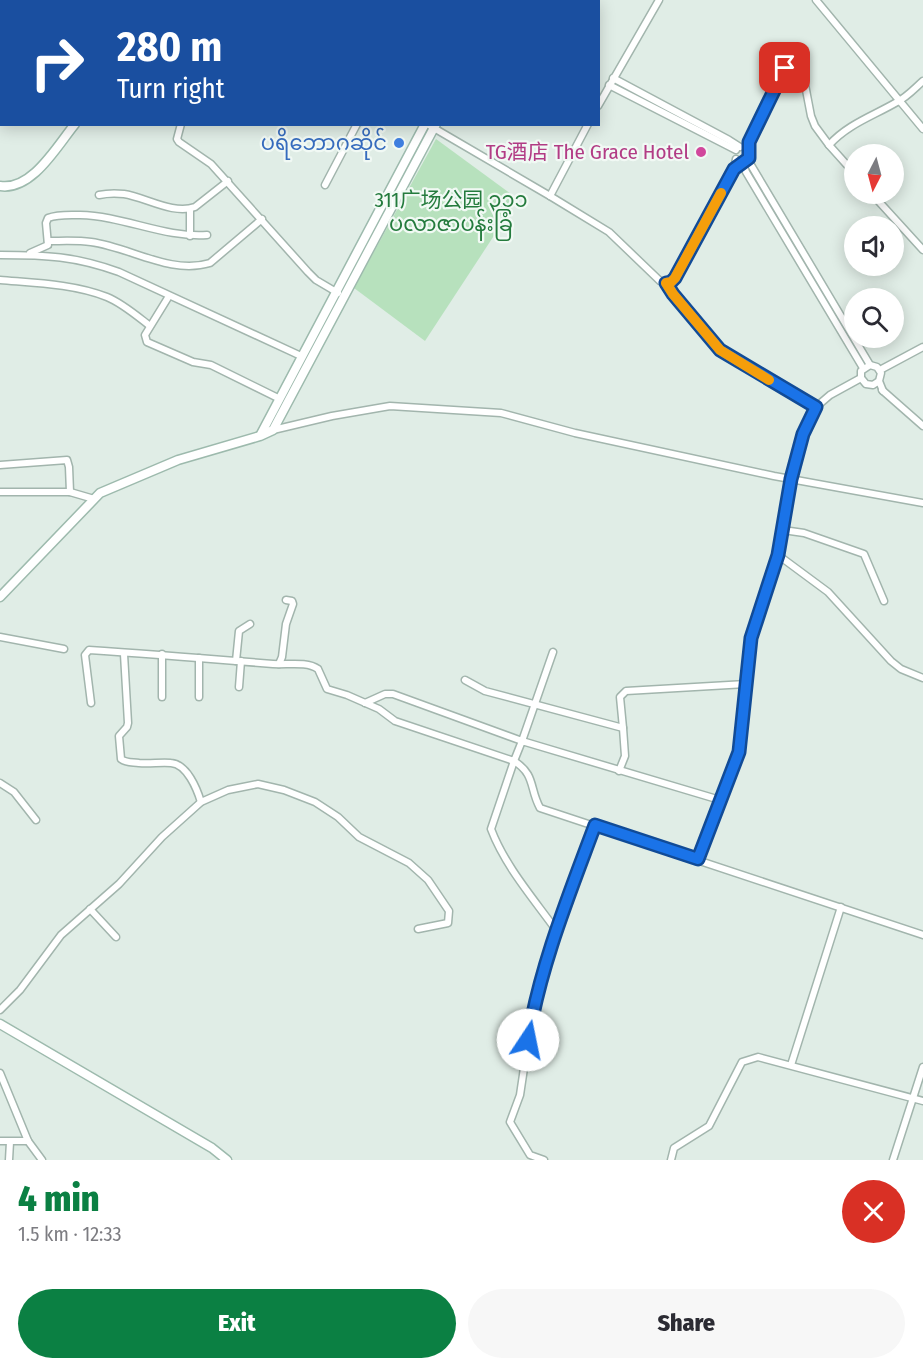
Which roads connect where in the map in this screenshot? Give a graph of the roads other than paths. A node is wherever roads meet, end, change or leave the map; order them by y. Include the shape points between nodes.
1 (659, 0) edge
2 (816, 0) edge
3 (613, 78) junction
4 (923, 81) edge
5 (609, 85) junction
6 (900, 101) junction
7 (600, 102) edge
8 (73, 126) edge
9 (180, 126) edge
10 (356, 126) edge
11 (430, 126) edge
12 (587, 126) edge
13 (923, 129) edge
14 (829, 145) junction
15 (743, 147) junction
16 (742, 161) junction
17 (844, 162) edge
18 (228, 181) junction
19 (325, 185) dead end
20 (0, 186) edge
21 (99, 195) dead end
22 (550, 196) junction
23 (881, 204) edge
24 (189, 209) junction
25 (262, 219) junction
26 (207, 235) dead end
27 (190, 236) junction
28 (48, 241) junction
29 (923, 250) edge
30 (0, 255) edge
31 (27, 255) junction
32 (0, 280) edge
33 (666, 283) junction
34 (340, 294) junction
35 (169, 296) junction
36 (150, 326) junction
37 (923, 347) edge
38 (301, 356) junction
39 (867, 366) junction
40 (880, 370) junction
41 (861, 378) junction
42 (876, 383) junction
43 (280, 399) junction
44 (816, 407) junction
45 (923, 426) edge
46 (273, 430) junction
47 (260, 436) junction
48 (0, 465) edge
49 (791, 479) junction
50 (0, 492) edge
51 (70, 492) junction
52 (94, 499) junction
53 (923, 503) edge
54 (783, 530) junction
55 (778, 555) junction
56 (0, 597) edge
57 (286, 600) dead end
58 (884, 601) dead end
59 (250, 624) dead end
60 (0, 637) edge
61 (64, 649) dead end
62 (553, 652) dead end
63 (124, 654) junction
64 (162, 654) junction
65 (199, 658) junction
66 (238, 661) junction
67 (279, 664) junction
68 (923, 678) edge
69 (465, 680) dead end
70 (746, 684) junction
71 (238, 687) dead end
72 (162, 697) dead end
73 (199, 697) dead end
74 (91, 703) dead end
75 (365, 703) junction
76 (535, 705) junction
77 (623, 728) junction
78 (522, 741) junction
79 (514, 761) junction
80 (619, 771) junction
81 (0, 783) edge
82 (720, 800) junction
83 (201, 802) junction
84 (36, 820) dead end
85 (595, 825) junction
86 (698, 859) junction
87 (841, 907) junction
88 (90, 909) junction
89 (418, 929) dead end
90 (556, 930) junction
91 (923, 935) edge
92 (116, 937) dead end
93 (0, 1010) edge
94 (0, 1024) edge
95 (791, 1065) junction
96 (923, 1067) edge
97 (0, 1073) edge
98 (913, 1098) junction
99 (923, 1101) edge
100 (0, 1141) edge
101 (28, 1141) junction
102 (10, 1142) junction
103 (529, 1157) edge
104 (9, 1160) edge
105 (42, 1160) edge
106 (227, 1160) edge
107 (544, 1160) edge
108 (671, 1160) edge
109 (893, 1160) edge

1 - 3 street
2 - 6 street
3 - 5 street
3 - 15 street
4 - 6 street
5 - 7 street
5 - 15 street
6 - 13 street
6 - 14 street via 853,124
8 - 20 main road via 34,175 17,185
9 - 18 street via 179,142
10 - 19 street
11 - 22 street
11 - 34 main road
12 - 22 street
14 - 15 street via 811,116 802,69 791,65 785,68
14 - 17 street
15 - 16 street
15 - 16 street via 750,154
16 - 33 street via 675,278
16 - 39 street
18 - 24 street
18 - 25 street
21 - 24 street via 123,194
22 - 33 street via 609,232
23 - 29 street
24 - 27 street
25 - 28 street via 201,266 161,263 91,242
25 - 34 street via 316,280
26 - 27 street
27 - 28 street via 112,218 66,215 48,218
28 - 31 street via 45,247
30 - 31 street
31 - 35 street via 91,262
32 - 36 street via 83,290 108,297
33 - 44 street via 720,350
34 - 38 main road
34 - 46 main road
35 - 36 street
35 - 38 street
36 - 43 street via 145,335 147,342 193,362 212,365
37 - 40 street
38 - 43 main road
39 - 40 street
39 - 41 street
40 - 42 street
41 - 42 street via 866,384
41 - 44 street
42 - 45 street
43 - 47 main road
44 - 49 street via 803,434
46 - 47 main road
46 - 49 street via 390,406 501,413 575,433
47 - 52 main road via 178,460
48 - 51 street via 67,460
49 - 53 street
49 - 54 street
50 - 51 street
51 - 52 street
52 - 56 main road
54 - 55 street
54 - 58 street via 804,532 864,554
55 - 68 street via 828,592 891,661
55 - 70 street via 751,638
57 - 67 street via 293,604
59 - 66 street via 239,631
60 - 61 street
62 - 76 street
63 - 64 street
63 - 74 street via 86,652
63 - 83 street via 128,727 119,736 121,759 181,766
64 - 65 street
64 - 72 street
65 - 66 street
65 - 73 street
66 - 67 street
66 - 71 street
67 - 75 street via 315,666 327,688
69 - 76 street via 485,691
70 - 77 street via 626,691 620,697
70 - 82 street via 739,752
75 - 78 street via 393,694
75 - 79 street via 395,721
76 - 77 street
76 - 78 street
77 - 80 street via 625,756
78 - 79 street
78 - 80 street
79 - 85 street via 533,781 540,808
79 - 90 street via 491,829 515,873
80 - 82 street
81 - 84 street via 14,792
82 - 86 street
83 - 88 street
83 - 89 street via 228,790 258,784 284,790 328,809 358,837 409,863 428,880 449,912 448,923
85 - 86 street
85 - 90 street
86 - 87 street
87 - 91 street
87 - 95 street
88 - 92 street
88 - 93 street via 62,935
90 - 103 street via 531,1021 520,1095 510,1122
94 - 106 main road
95 - 98 street
95 - 108 street via 758,1057 742,1062 709,1126 674,1148
96 - 98 street
97 - 101 street
98 - 99 street
98 - 109 street
100 - 102 street
101 - 102 street
101 - 105 street
102 - 104 street
103 - 107 street

